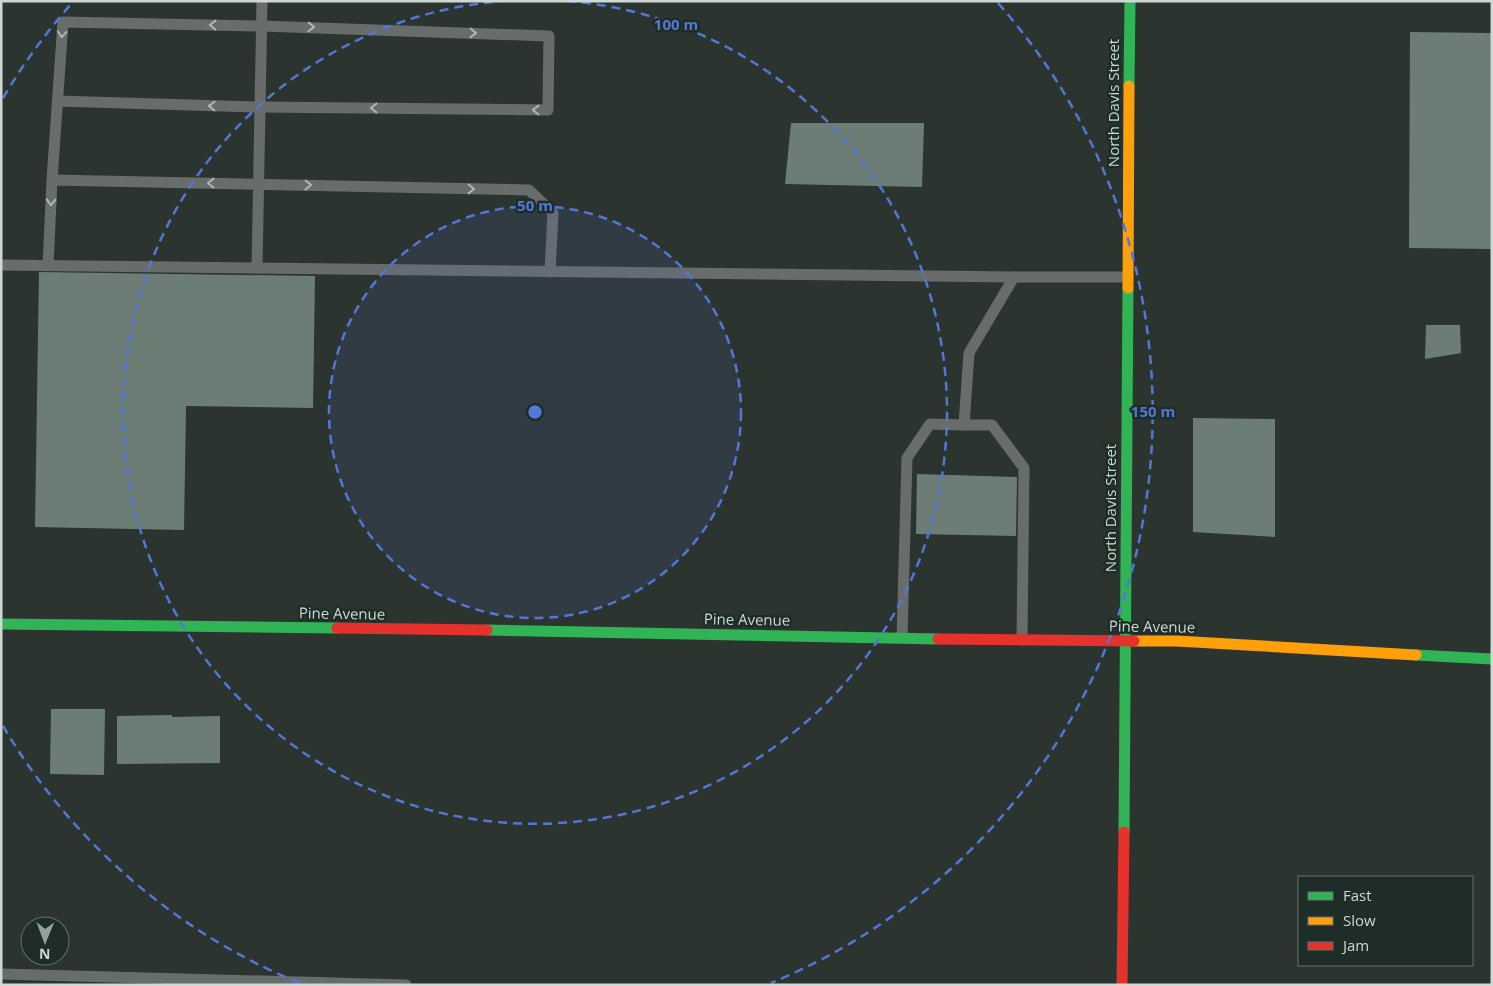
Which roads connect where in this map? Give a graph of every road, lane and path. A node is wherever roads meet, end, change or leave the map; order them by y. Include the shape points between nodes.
1 (262, 1) edge
2 (1130, 1) edge
3 (262, 26) junction
4 (57, 101) junction
5 (260, 107) junction
6 (52, 180) junction
7 (260, 184) junction
8 (1, 265) edge
9 (48, 266) junction
10 (257, 268) junction
11 (550, 272) junction
12 (1014, 277) junction
13 (1128, 277) junction
14 (964, 424) junction
15 (1, 624) edge
16 (902, 638) junction
17 (1022, 640) junction
18 (1126, 640) junction
19 (1492, 659) edge
20 (1, 974) edge
21 (406, 985) edge
22 (1122, 985) edge

1 - 3 lane
2 - 13 main road, North Davis Street
3 -> 4 lane via 63,22
3 - 5 lane
3 -> 5 lane via 549,36 548,110
5 -> 4 lane
4 - 6 lane
5 - 7 lane
7 -> 6 lane
6 -> 9 lane
7 - 10 lane
7 -> 11 lane via 530,190 553,213
8 - 9 lane
9 - 10 lane
10 - 11 lane
11 - 12 lane
12 - 13 lane
12 - 14 lane via 969,353
13 - 18 main road, North Davis Street
14 - 16 lane via 930,424 907,458
14 - 17 lane via 992,424 1024,468
15 - 16 main road, Pine Avenue
16 - 17 main road, Pine Avenue
17 - 18 main road, Pine Avenue
18 - 19 main road, Pine Avenue
18 - 22 main road, North Davis Street
20 - 21 lane

